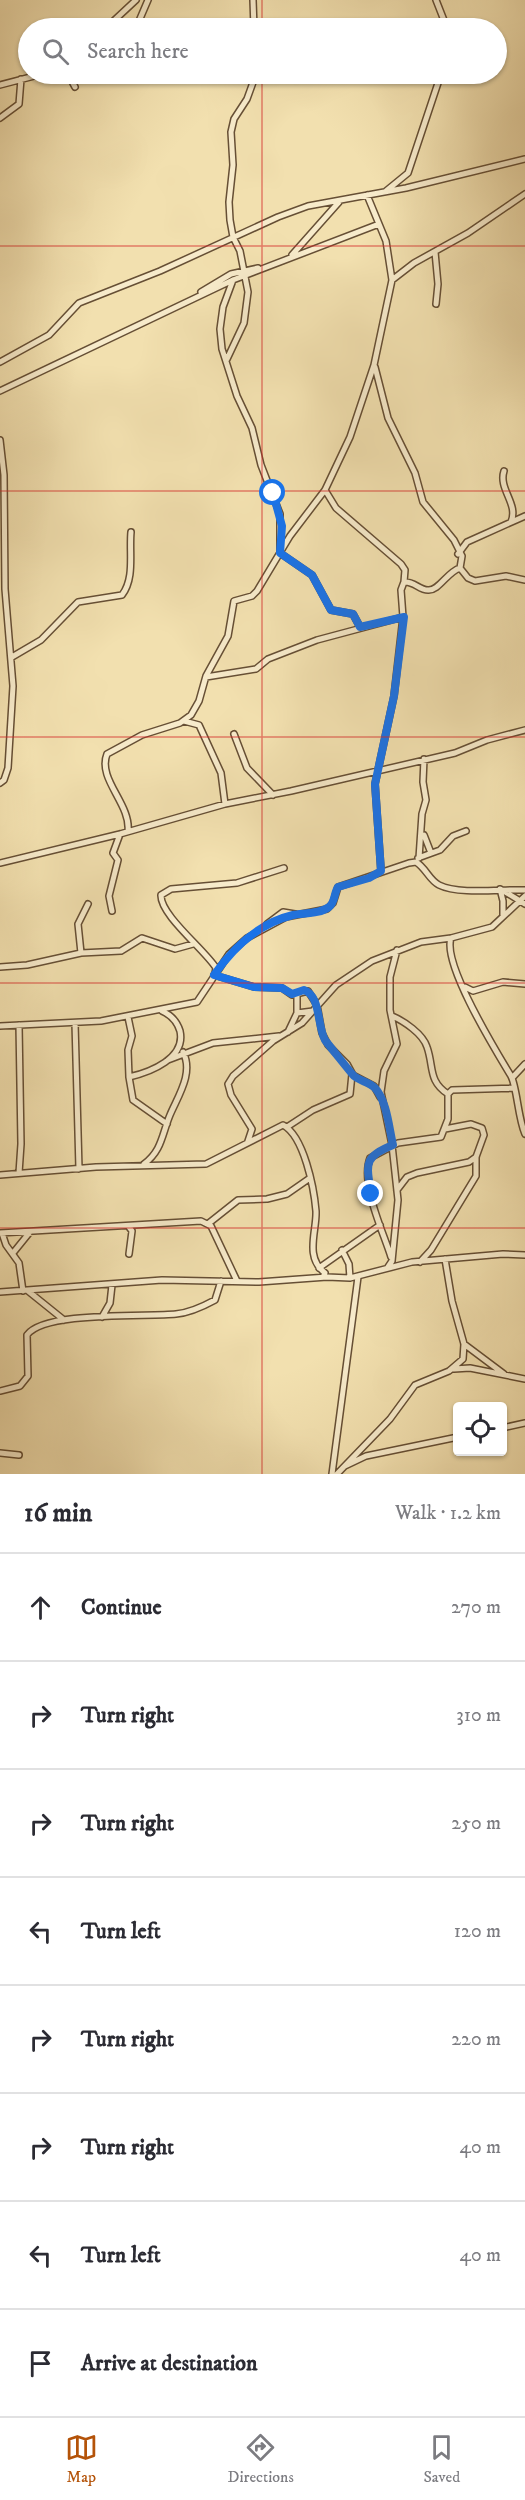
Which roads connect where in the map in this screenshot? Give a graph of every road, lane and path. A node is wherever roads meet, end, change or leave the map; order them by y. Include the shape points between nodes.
1 (136, 0) edge
2 (148, 0) edge
3 (253, 0) edge
4 (436, 0) edge
5 (117, 18) edge
6 (140, 18) edge
7 (254, 18) edge
8 (443, 18) edge
9 (18, 80) edge
10 (20, 84) edge
11 (73, 84) edge
12 (252, 84) edge
13 (438, 84) edge
14 (0, 85) edge
15 (75, 87) dead end
16 (0, 118) edge
17 (525, 159) edge
18 (385, 192) junction
19 (525, 194) edge
20 (367, 195) junction
21 (339, 202) junction
22 (379, 224) junction
23 (233, 237) junction
24 (435, 252) junction
25 (289, 258) junction
26 (243, 273) junction
27 (235, 280) junction
28 (392, 280) junction
29 (247, 286) junction
30 (195, 297) junction
31 (436, 304) dead end
32 (227, 359) junction
33 (0, 362) edge
34 (375, 365) junction
35 (0, 391) edge
36 (0, 440) edge
37 (504, 471) dead end
38 (325, 490) junction
39 (525, 516) edge
40 (512, 522) junction
41 (131, 532) dead end
42 (454, 540) junction
43 (467, 542) junction
44 (280, 553) junction
45 (459, 554) junction
46 (460, 568) junction
47 (525, 580) edge
48 (404, 582) junction
49 (404, 617) junction
50 (360, 627) junction
51 (12, 657) junction
52 (206, 677) junction
53 (184, 720) junction
54 (525, 730) edge
55 (234, 734) dead end
56 (424, 759) junction
57 (376, 771) junction
58 (367, 774) junction
59 (0, 783) edge
60 (375, 784) junction
61 (273, 795) junction
62 (225, 804) junction
63 (422, 830) junction
64 (128, 831) junction
65 (466, 831) dead end
66 (120, 834) junction
67 (431, 853) junction
68 (419, 858) junction
69 (0, 862) edge
70 (409, 863) junction
71 (284, 868) dead end
72 (381, 871) junction
73 (501, 890) junction
74 (525, 890) edge
75 (525, 896) edge
76 (518, 900) junction
77 (88, 904) dead end
78 (525, 904) edge
79 (112, 911) dead end
80 (503, 915) junction
81 (451, 938) junction
82 (440, 939) junction
83 (193, 944) junction
84 (449, 947) junction
85 (397, 951) junction
86 (81, 953) junction
87 (0, 967) edge
88 (214, 975) junction
89 (525, 984) edge
90 (463, 987) junction
91 (297, 993) junction
92 (317, 1005) junction
93 (160, 1010) junction
94 (313, 1011) junction
95 (297, 1013) junction
96 (391, 1016) junction
97 (128, 1017) junction
98 (75, 1023) junction
99 (19, 1024) junction
100 (0, 1026) edge
101 (288, 1032) junction
102 (280, 1036) junction
103 (183, 1052) junction
104 (168, 1060) junction
105 (525, 1064) edge
106 (352, 1074) junction
107 (129, 1077) junction
108 (512, 1078) junction
109 (514, 1088) junction
110 (448, 1094) junction
111 (382, 1101) junction
112 (167, 1124) junction
113 (287, 1127) junction
114 (445, 1129) junction
115 (525, 1134) edge
116 (248, 1142) junction
117 (393, 1145) junction
118 (476, 1157) junction
119 (143, 1165) junction
120 (79, 1169) junction
121 (19, 1173) junction
122 (0, 1175) edge
123 (310, 1178) junction
124 (397, 1190) junction
125 (209, 1223) junction
126 (380, 1225) junction
127 (129, 1227) junction
128 (30, 1232) junction
129 (1, 1233) edge
130 (342, 1250) junction
131 (13, 1253) junction
132 (129, 1254) dead end
133 (525, 1255) edge
134 (445, 1259) junction
135 (392, 1261) junction
136 (420, 1262) junction
137 (319, 1268) junction
138 (387, 1268) junction
139 (323, 1277) junction
140 (358, 1277) junction
141 (350, 1278) junction
142 (221, 1281) junction
143 (237, 1281) junction
144 (112, 1285) junction
145 (26, 1291) junction
146 (0, 1292) edge
147 (102, 1317) junction
148 (64, 1320) junction
149 (465, 1344) junction
150 (452, 1370) junction
151 (505, 1375) junction
152 (525, 1378) edge
153 (0, 1391) edge
154 (525, 1423) edge
155 (507, 1427) edge
156 (453, 1438) edge
157 (0, 1453) edge
158 (20, 1455) dead end
159 (341, 1468) junction
160 (332, 1474) edge
161 (337, 1474) edge

1 - 5 street
2 - 6 street
3 - 7 street
4 - 8 street
9 - 14 street
10 - 16 street via 18,104
11 - 15 street
12 - 23 street via 231,132 233,165 228,202
13 - 18 street via 408,173
17 - 18 street
18 - 20 street
19 - 24 street
20 - 21 street
20 - 22 street
21 - 23 street via 308,206
21 - 25 street
22 - 25 street
22 - 28 street via 390,252
23 - 26 street
23 - 33 street via 79,303 50,335
24 - 28 street
24 - 31 street
25 - 26 street
26 - 27 street
26 - 29 street
26 - 30 street via 220,279
27 - 29 street
27 - 30 street
27 - 32 street via 222,307 220,329
28 - 34 street
29 - 32 street via 244,323
30 - 35 street
32 - 44 street via 280,514
34 - 38 street via 355,425
34 - 42 street via 388,418 415,473 423,502
36 - 51 street via 5,590
37 - 40 street via 514,511
38 - 44 street
38 - 48 street via 336,508 401,564
39 - 40 street
40 - 43 street
41 - 51 street via 131,575 122,595 78,602 41,640
42 - 43 street
42 - 45 street
43 - 45 street
44 - 50 street via 312,575 331,610 353,614
44 - 52 street via 257,591 234,601 228,636
45 - 46 street
46 - 47 street via 475,581 507,576
46 - 48 street via 448,573 432,590
48 - 49 street
49 - 50 street
49 - 57 street via 394,696
50 - 52 street via 268,659 256,669
51 - 59 street via 8,768
52 - 53 street via 196,706
53 - 62 street via 199,725 221,773
53 - 64 street via 142,735 106,754 106,771 129,819
54 - 56 street
55 - 61 street via 246,768
56 - 57 street
56 - 63 street via 426,800
57 - 58 street
57 - 60 street
58 - 60 street
58 - 61 street
60 - 72 street
61 - 62 street
62 - 64 street
63 - 67 street
63 - 68 street
64 - 66 street
65 - 67 street
66 - 69 street
66 - 79 street via 112,853 118,860 109,897
67 - 68 street
68 - 70 street
70 - 72 street
70 - 73 street via 421,865 442,887
71 - 83 street via 237,883 165,891 161,897 163,908
72 - 88 street via 338,887 327,909 296,915 247,938
73 - 74 street
73 - 76 street
73 - 80 street
75 - 76 street
76 - 78 street
76 - 80 street
77 - 86 street via 78,924
80 - 81 street via 492,927
81 - 82 street
81 - 84 street
82 - 84 street
82 - 85 street
83 - 86 street via 175,949 142,938 121,951
83 - 88 street via 216,968
84 - 90 street
85 - 92 street via 372,961 336,985
85 - 96 street via 390,977
86 - 87 street
88 - 91 street via 246,986
88 - 93 street via 197,1002
89 - 90 street via 503,982 473,991
90 - 108 street
91 - 92 street via 308,992
91 - 95 street
92 - 94 street
92 - 106 street via 323,1037
93 - 97 street
93 - 104 street via 174,1018 182,1040
94 - 95 street
94 - 101 street
95 - 101 street
96 - 110 street via 408,1023 426,1044 432,1077
96 - 111 street via 397,1044 384,1071
97 - 98 street
97 - 107 street via 132,1036
98 - 99 street
98 - 120 street
99 - 100 street
99 - 121 street
101 - 102 street
102 - 103 street via 223,1041
102 - 116 street via 228,1084 252,1129
103 - 104 street
103 - 112 street via 187,1072
104 - 107 street
105 - 108 street
106 - 111 street via 374,1086
106 - 113 street via 350,1094
107 - 112 street via 135,1103
108 - 109 street
109 - 110 street via 458,1088
109 - 115 street
110 - 114 street
111 - 117 street
112 - 119 street via 160,1146
113 - 116 street via 278,1126
113 - 123 street via 302,1149
114 - 117 street via 438,1138
114 - 118 street via 480,1126 484,1136
116 - 119 street via 210,1163
117 - 124 street
117 - 126 street via 368,1161 371,1194
118 - 124 street via 411,1175
118 - 136 street via 474,1180
119 - 120 street
120 - 121 street
121 - 122 street
123 - 125 street via 287,1194 238,1200
123 - 137 street via 316,1210 312,1245
124 - 135 street
125 - 127 street via 196,1220
125 - 143 street
126 - 130 street
126 - 135 street
127 - 128 street
127 - 132 street
128 - 129 street
128 - 131 street
129 - 131 street
130 - 137 street
130 - 141 street
131 - 145 street
133 - 134 street
134 - 136 street
134 - 149 street
135 - 138 street
136 - 138 street
137 - 139 street via 325,1272
138 - 140 street
139 - 141 street
139 - 143 street
140 - 141 street
140 - 160 street
142 - 143 street
142 - 144 street
142 - 147 street via 215,1300 188,1311
144 - 145 street
144 - 147 street via 110,1303
145 - 146 street
145 - 148 street
147 - 148 street
148 - 153 street via 28,1333 28,1376 20,1386
149 - 150 street via 464,1359
149 - 151 street
150 - 151 street via 470,1368
150 - 159 street via 415,1385 390,1419
151 - 152 street
154 - 155 street
156 - 159 street via 366,1456
157 - 158 street
159 - 161 street

